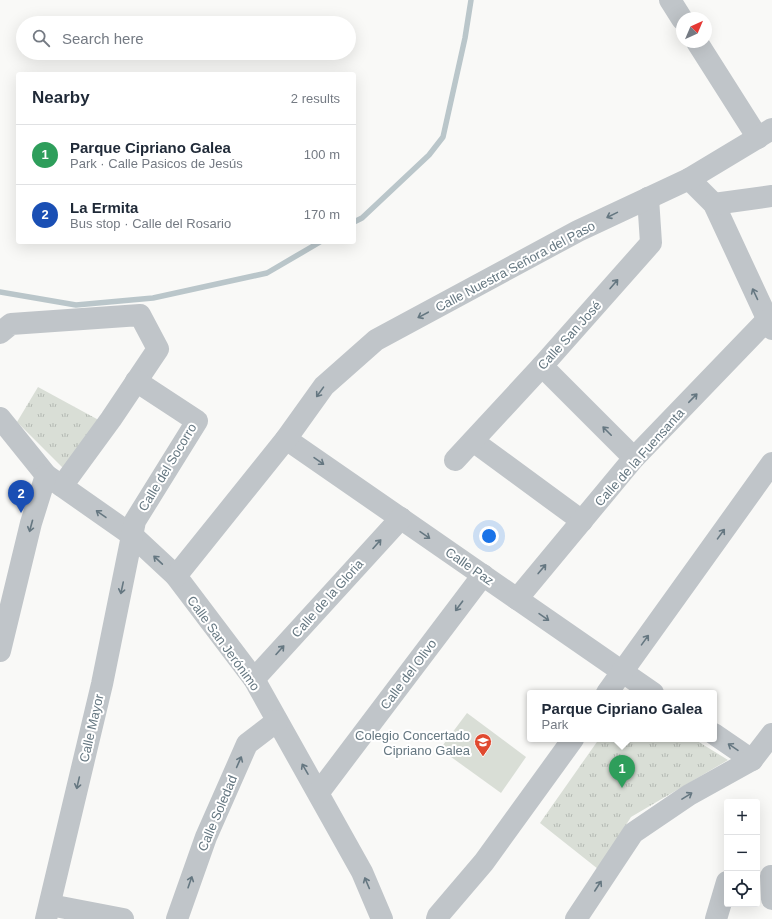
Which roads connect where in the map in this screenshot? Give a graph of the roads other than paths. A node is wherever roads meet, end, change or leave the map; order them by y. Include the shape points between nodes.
1 (670, 0) edge
2 (678, 12) edge
3 (701, 48) edge
4 (765, 134) edge
5 (689, 179) junction
6 (772, 196) edge
7 (648, 198) junction
8 (714, 204) junction
9 (770, 325) edge
10 (0, 333) edge
11 (542, 366) junction
12 (136, 381) junction
13 (0, 418) edge
14 (286, 439) junction
15 (472, 441) junction
16 (634, 458) junction
17 (455, 460) dead end
18 (772, 463) edge
19 (54, 481) junction
20 (401, 518) junction
21 (582, 521) junction
22 (133, 536) junction
23 (483, 575) junction
24 (176, 576) junction
25 (517, 599) junction
26 (0, 651) edge
27 (622, 671) junction
28 (254, 679) junction
29 (608, 690) edge
30 (650, 690) edge
31 (277, 721) junction
32 (772, 734) edge
33 (717, 736) edge
34 (571, 742) edge
35 (752, 760) junction
36 (318, 792) junction
37 (767, 875) edge
38 (724, 892) edge
39 (772, 899) edge
40 (48, 912) edge
41 (123, 919) edge
42 (177, 919) edge
43 (382, 919) edge
44 (438, 919) edge
45 (576, 919) edge
46 (716, 919) edge

1 - 2 street
3 - 4 street
4 - 5 street, Calle Nuestra Señora del Paso
5 - 7 street, Calle Nuestra Señora del Paso
5 - 8 street
6 - 8 street
11 -> 7 street, Calle San José via 651,243
7 -> 14 street, Calle Nuestra Señora del Paso via 578,231 376,340 324,386
9 -> 8 street
16 -> 9 street, Calle de la Fuensanta
10 - 12 street via 11,324 140,315 158,349
11 - 15 street, Calle San José
16 -> 11 street
12 - 19 street via 111,419
12 - 22 street, Calle del Socorro via 197,422 135,521
13 - 19 street, Calle San Jerónimo
14 -> 20 street, Calle Paz
14 - 24 street, Calle Nuestra Señora del Paso
15 - 17 street, Calle San José
15 - 21 street
16 - 21 street, Calle de la Fuensanta
27 -> 18 street
22 -> 19 street, Calle San Jerónimo
19 -> 26 street via 31,523
20 -> 23 street, Calle Paz
28 -> 20 street, Calle de la Gloria
25 -> 21 street, Calle de la Fuensanta
24 -> 22 street, Calle San Jerónimo
22 -> 40 street, Calle Mayor via 102,684
23 - 25 street, Calle Paz
23 -> 36 street, Calle del Olivo
24 - 28 street, Calle San Jerónimo
25 -> 27 street, Calle Paz
27 - 29 street
27 - 30 street, Calle Paz
28 - 31 street, Calle San Jerónimo
36 -> 31 street, Calle San Jerónimo
42 -> 31 street, Calle Soledad via 206,836 247,744
32 - 35 street
35 -> 33 street
34 - 44 street via 484,862
45 -> 35 street via 633,833 689,795
43 -> 36 street, Calle San Jerónimo via 362,872
37 - 39 street
38 - 46 street
40 - 41 street

